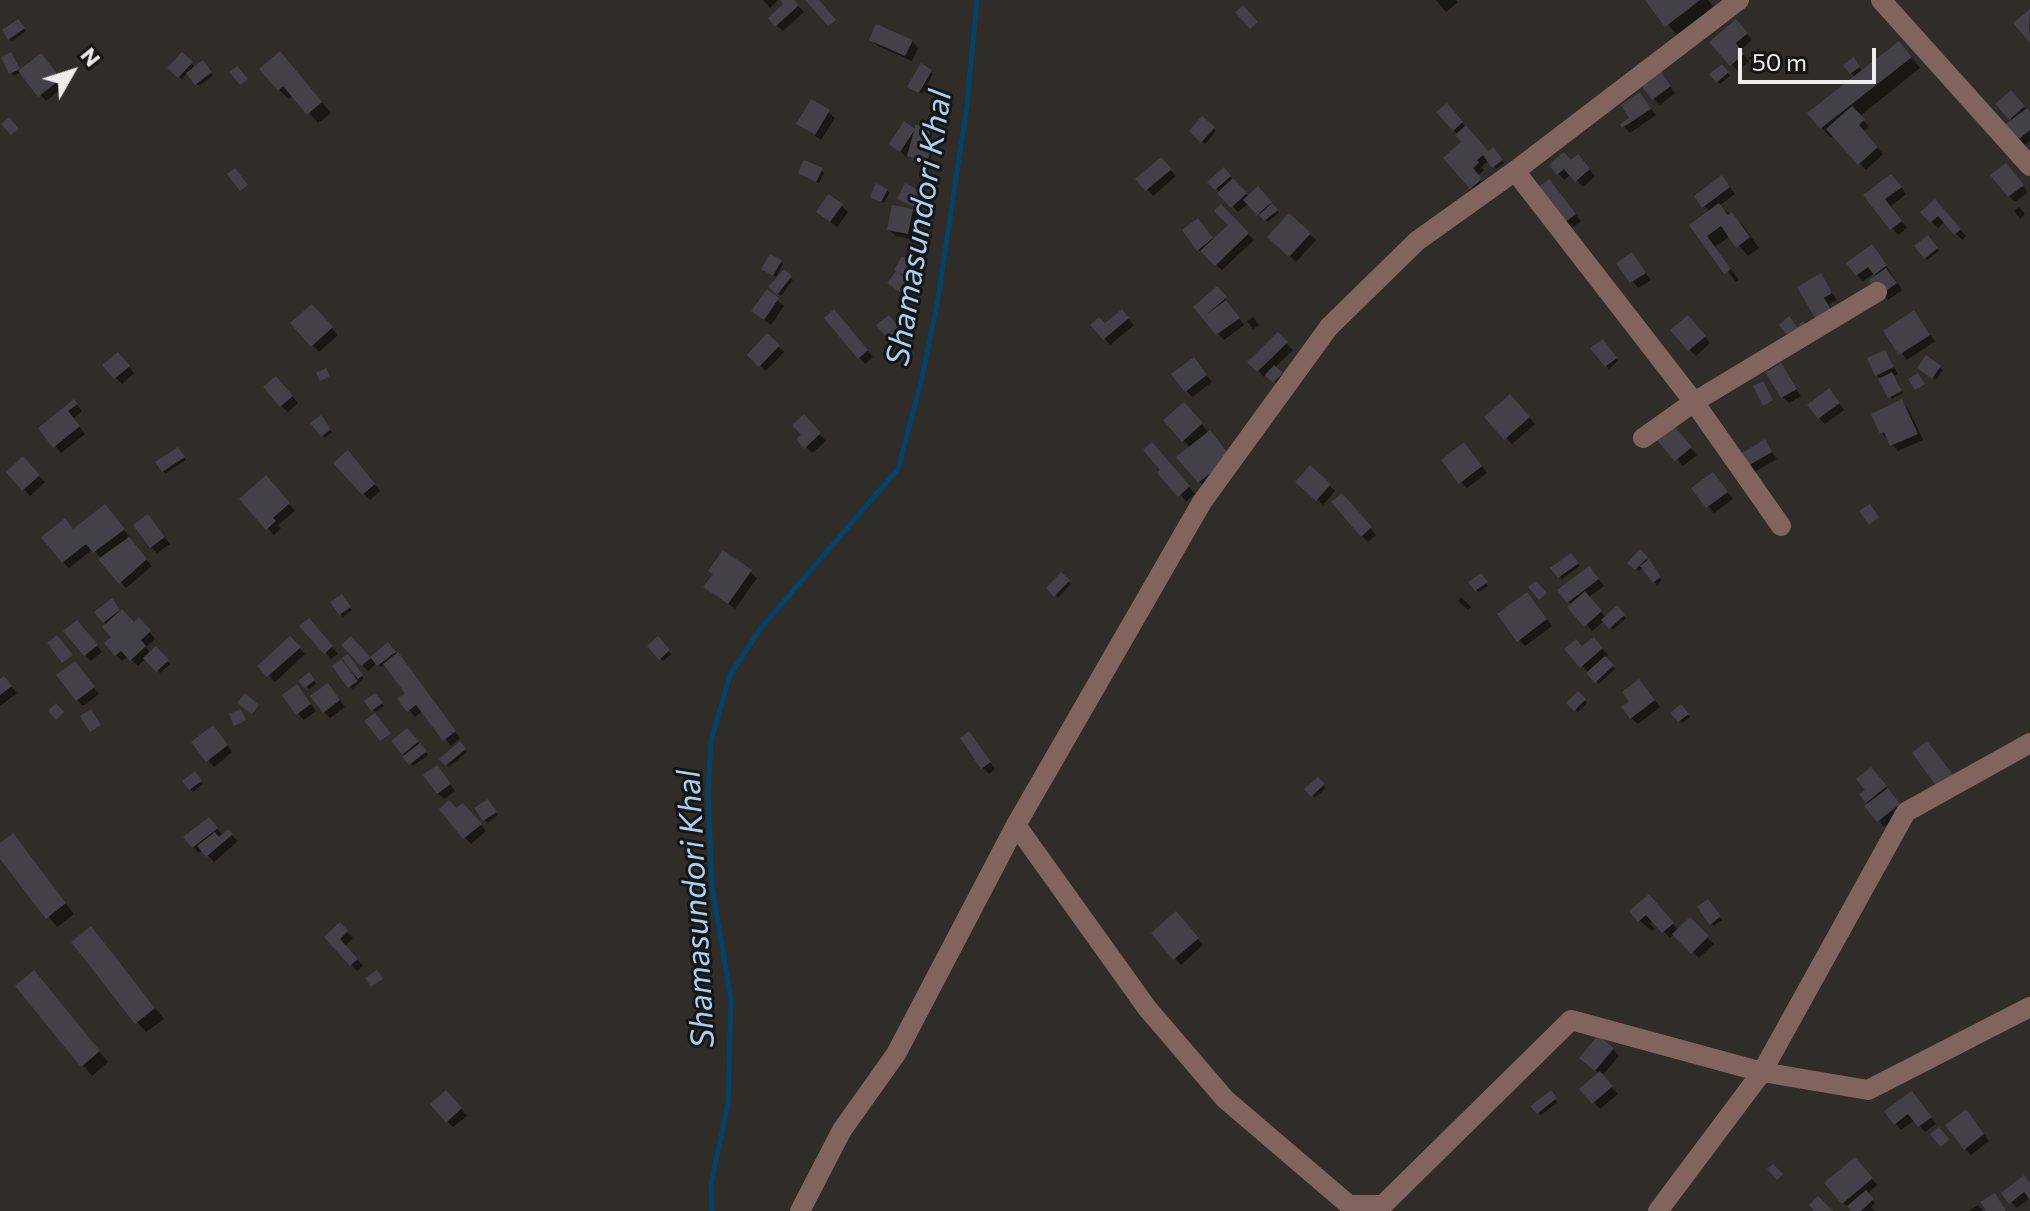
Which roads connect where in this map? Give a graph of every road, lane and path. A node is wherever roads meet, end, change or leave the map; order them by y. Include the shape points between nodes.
1 (1739, 0) edge
2 (1881, 0) edge
3 (2030, 166) edge
4 (1515, 171) junction
5 (1877, 292) dead end
6 (1694, 402) junction
7 (1643, 438) dead end
8 (1781, 526) dead end
9 (2030, 743) edge
10 (1016, 825) junction
11 (2030, 1007) edge
12 (1762, 1072) junction
13 (800, 1211) edge
14 (1658, 1211) edge

1 - 4 street
2 - 3 street
4 - 6 street
4 - 10 street via 1417,241 1329,327 1202,502
5 - 6 street
6 - 7 street
6 - 8 street
9 - 12 street via 1906,812
10 - 12 street via 1147,1008 1225,1099 1349,1205 1383,1205 1571,1020
10 - 13 street via 896,1054 842,1130
11 - 12 street via 1868,1090
12 - 14 street

